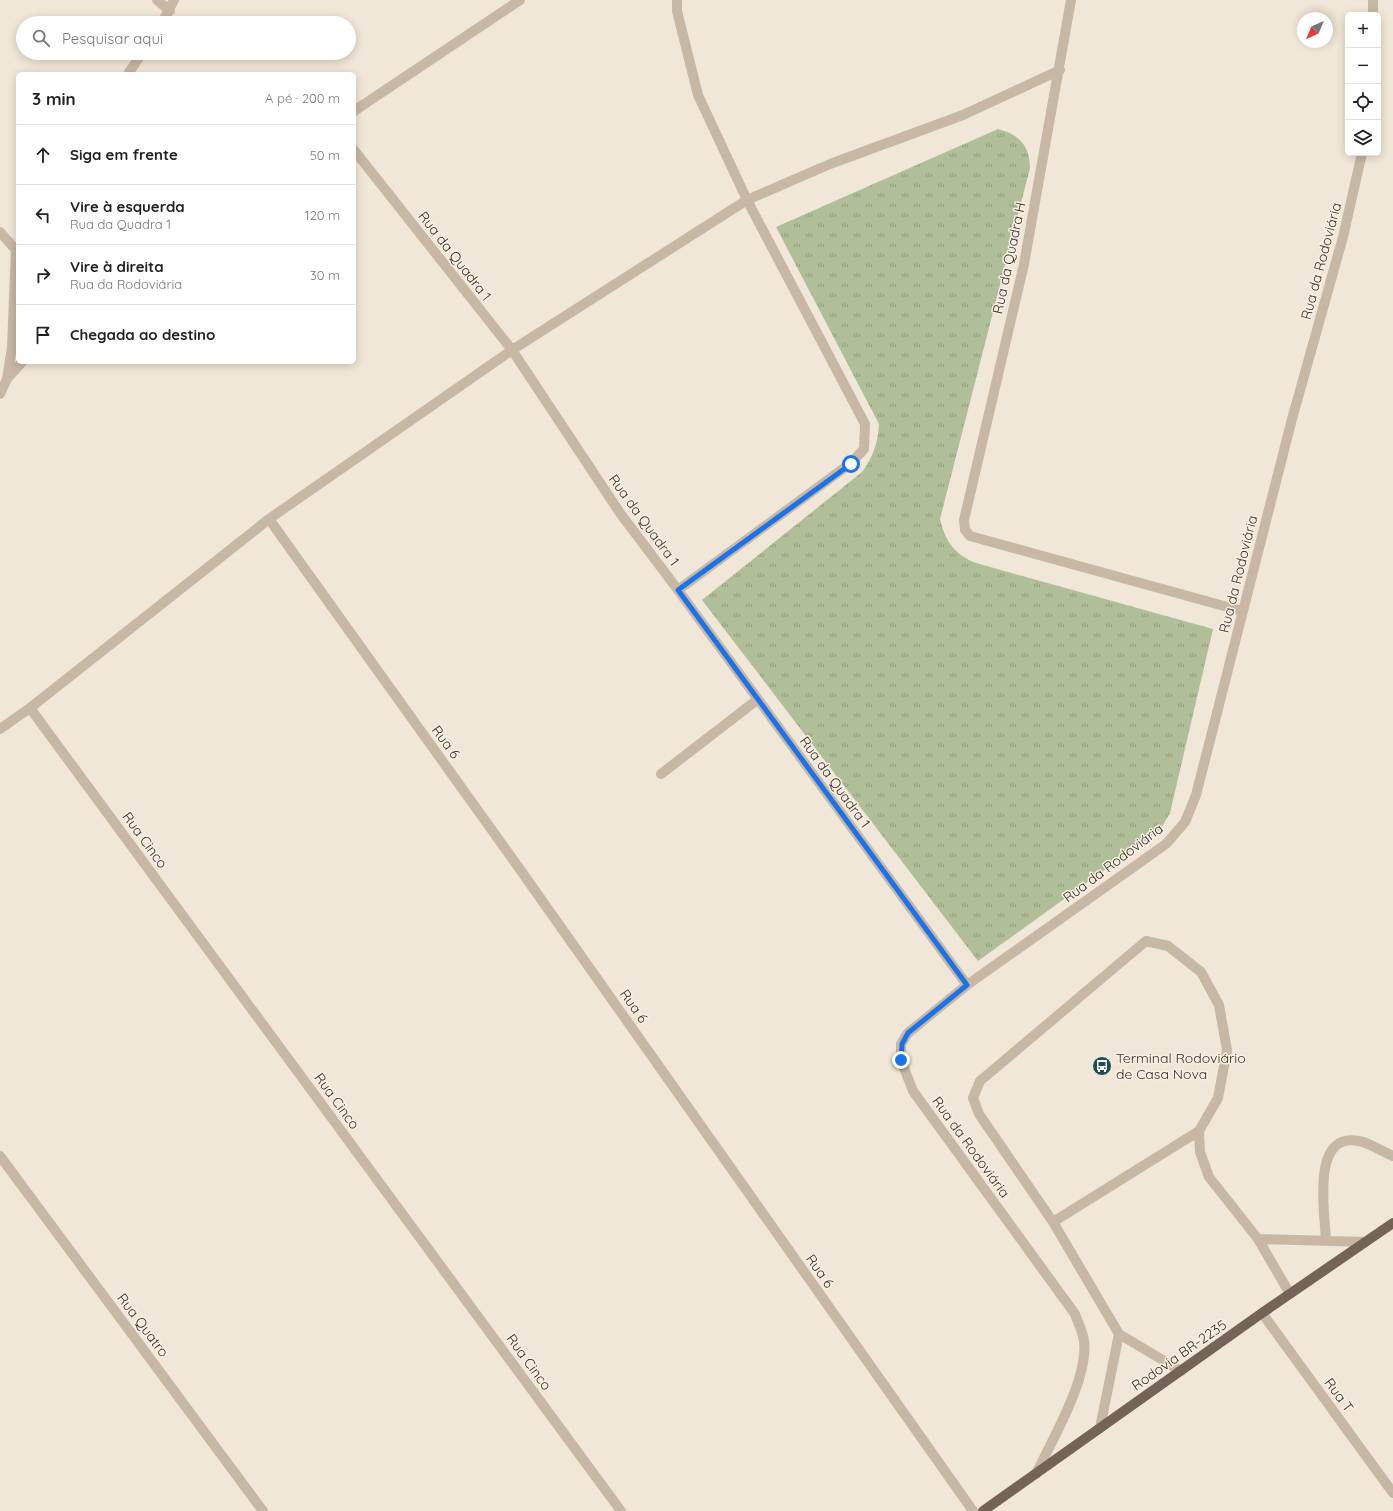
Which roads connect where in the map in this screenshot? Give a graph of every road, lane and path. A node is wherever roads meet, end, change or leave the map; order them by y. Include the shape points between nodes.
1 (157, 0) edge
2 (174, 0) edge
3 (520, 0) edge
4 (677, 0) edge
5 (1071, 0) edge
6 (1373, 0) edge
7 (170, 12) junction
8 (1373, 12) edge
9 (167, 16) edge
10 (137, 60) edge
11 (1060, 70) junction
12 (129, 72) edge
13 (356, 110) edge
14 (356, 153) edge
15 (1361, 156) edge
16 (748, 200) junction
17 (0, 232) edge
18 (16, 248) edge
19 (16, 269) edge
20 (512, 350) junction
21 (20, 364) edge
22 (7, 379) junction
23 (0, 394) edge
24 (269, 519) junction
25 (678, 590) junction
26 (1242, 611) junction
27 (757, 700) junction
28 (30, 708) junction
29 (0, 729) edge
30 (660, 774) dead end
31 (967, 985) junction
32 (1199, 1131) junction
33 (0, 1156) edge
34 (1393, 1156) edge
35 (1053, 1222) junction
36 (1393, 1223) edge
37 (1258, 1239) junction
38 (1326, 1241) junction
39 (1365, 1242) junction
40 (1290, 1294) junction
41 (1262, 1313) junction
42 (1120, 1334) junction
43 (1181, 1371) junction
44 (1100, 1428) junction
45 (1036, 1474) junction
46 (1393, 1493) edge
47 (263, 1511) edge
48 (621, 1511) edge
49 (973, 1511) edge
50 (983, 1511) edge

1 - 7 street
2 - 7 street
3 - 13 street
4 - 16 street via 677,11 698,95
5 - 11 street, Rua da Quadra H
6 - 8 street
7 - 9 street
10 - 12 street
11 - 16 street via 963,116 830,164
11 - 26 street, Rua da Quadra H via 1024,264 964,520 965,530 970,536
14 - 20 street, Rua da Quadra 1
15 - 26 street, Rua da Rodoviária via 1343,238 1290,426
16 - 20 street
16 - 25 street via 865,424 864,449 851,464
17 - 18 street
19 - 22 street via 12,347
20 - 24 street
20 - 25 street, Rua da Quadra 1 via 620,513
21 - 22 street
22 - 23 street
24 - 28 street
24 - 49 street, Rua 6
25 - 27 street, Rua da Quadra 1
26 - 31 street, Rua da Rodoviária via 1196,795 1185,822 1166,844
27 - 30 street
27 - 31 street, Rua da Quadra 1
28 - 29 street
28 - 48 street, Rua Cinco
31 - 45 street, Rua da Rodoviária via 908,1033 902,1044 901,1060 913,1091 1075,1314 1084,1341 1082,1368 1076,1392
32 - 35 street
32 - 35 street via 1218,1098 1227,1050 1219,1005 1201,972 1168,946 1146,941 980,1081 973,1098 979,1114
32 - 37 street via 1200,1152 1209,1177
33 - 47 street, Rua Quatro
34 - 38 street via 1360,1141 1345,1140 1336,1146 1326,1160 1322,1178
35 - 42 street
36 - 39 main road, Rodovia BR-2235
37 - 38 street
37 - 40 street
38 - 39 street
39 - 40 main road, Rodovia BR-2235
40 - 41 main road, Rodovia BR-2235
41 - 43 main road, Rodovia BR-2235
41 - 46 street, Rua T
42 - 43 street
42 - 44 street
43 - 44 main road, Rodovia BR-2235
44 - 45 main road, Rodovia BR-2235
45 - 50 main road, Rodovia BR-2235

